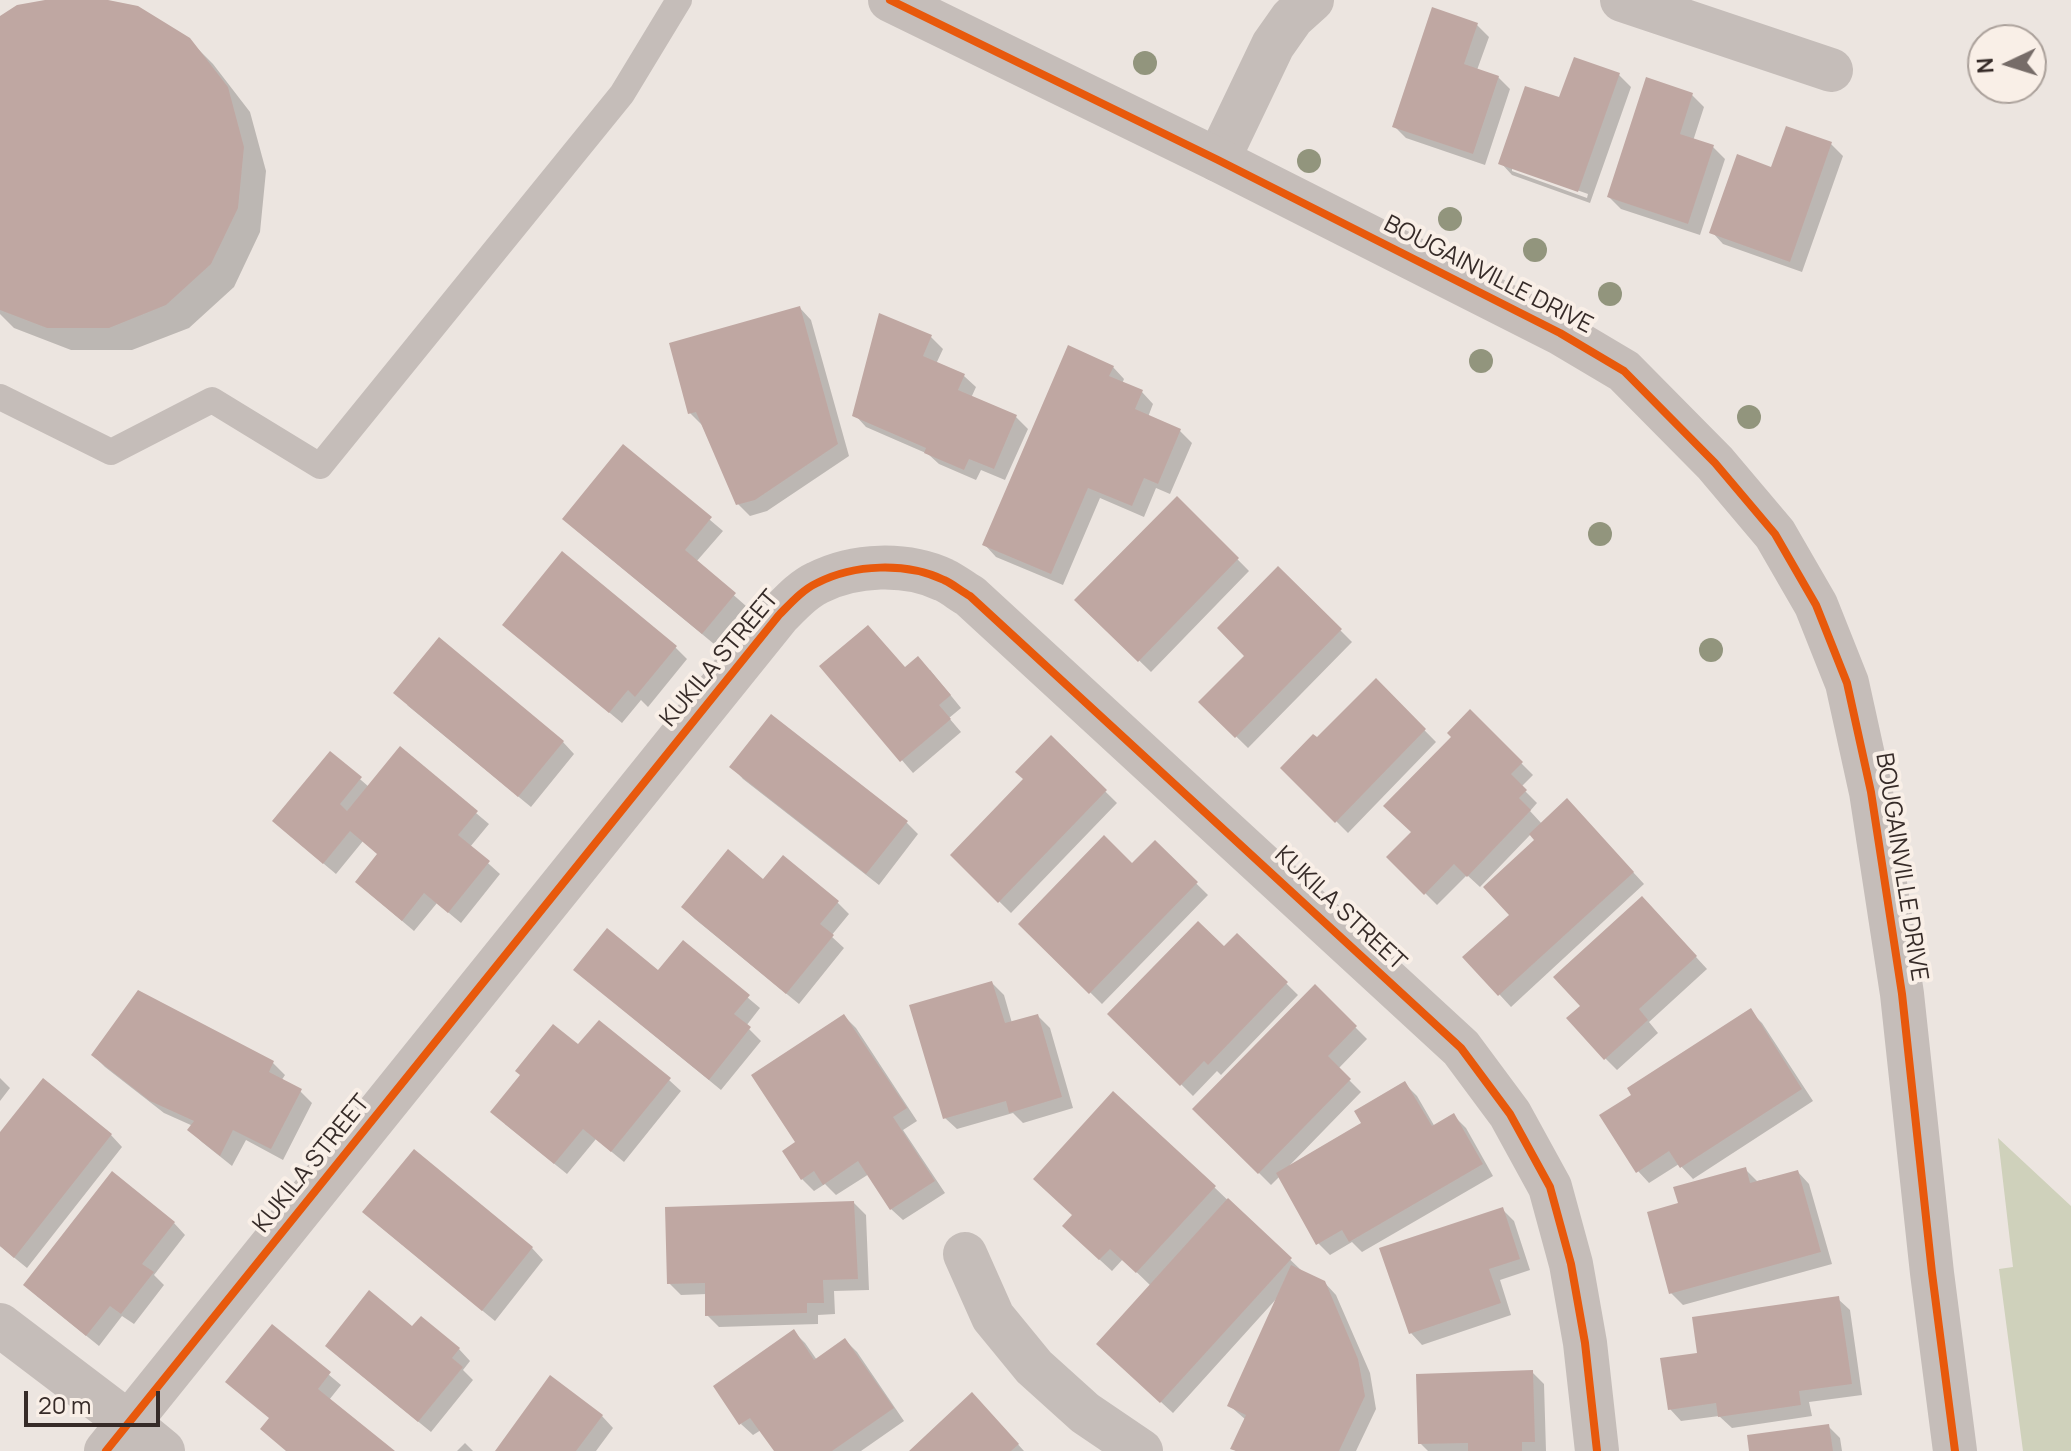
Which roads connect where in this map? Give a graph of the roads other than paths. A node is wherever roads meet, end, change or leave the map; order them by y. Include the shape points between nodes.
1 (679, 0) edge
2 (890, 0) edge
3 (1312, 0) edge
4 (1622, 0) edge
5 (1831, 70) dead end
6 (1218, 160) junction
7 (0, 397) edge
8 (965, 1254) dead end
9 (0, 1325) edge
10 (118, 1437) edge
11 (163, 1451) edge
12 (1141, 1451) edge
13 (1597, 1451) edge
14 (1955, 1451) edge

1 - 7 lane via 622,94 320,466 212,400 111,452
2 - 6 street, BOUGAINVILLE DRIVE
3 - 6 street via 1273,45
4 - 5 street
6 - 14 street, BOUGAINVILLE DRIVE via 1560,333 1624,371 1715,463 1775,534 1816,605 1847,683 1871,792 1902,994
8 - 12 street via 993,1317 1034,1367 1085,1413
9 - 10 street
10 - 11 street
10 - 13 street, KUKILA STREET via 779,615 815,584 867,568 916,570 970,596 1461,1048 1510,1114 1550,1187 1571,1264

